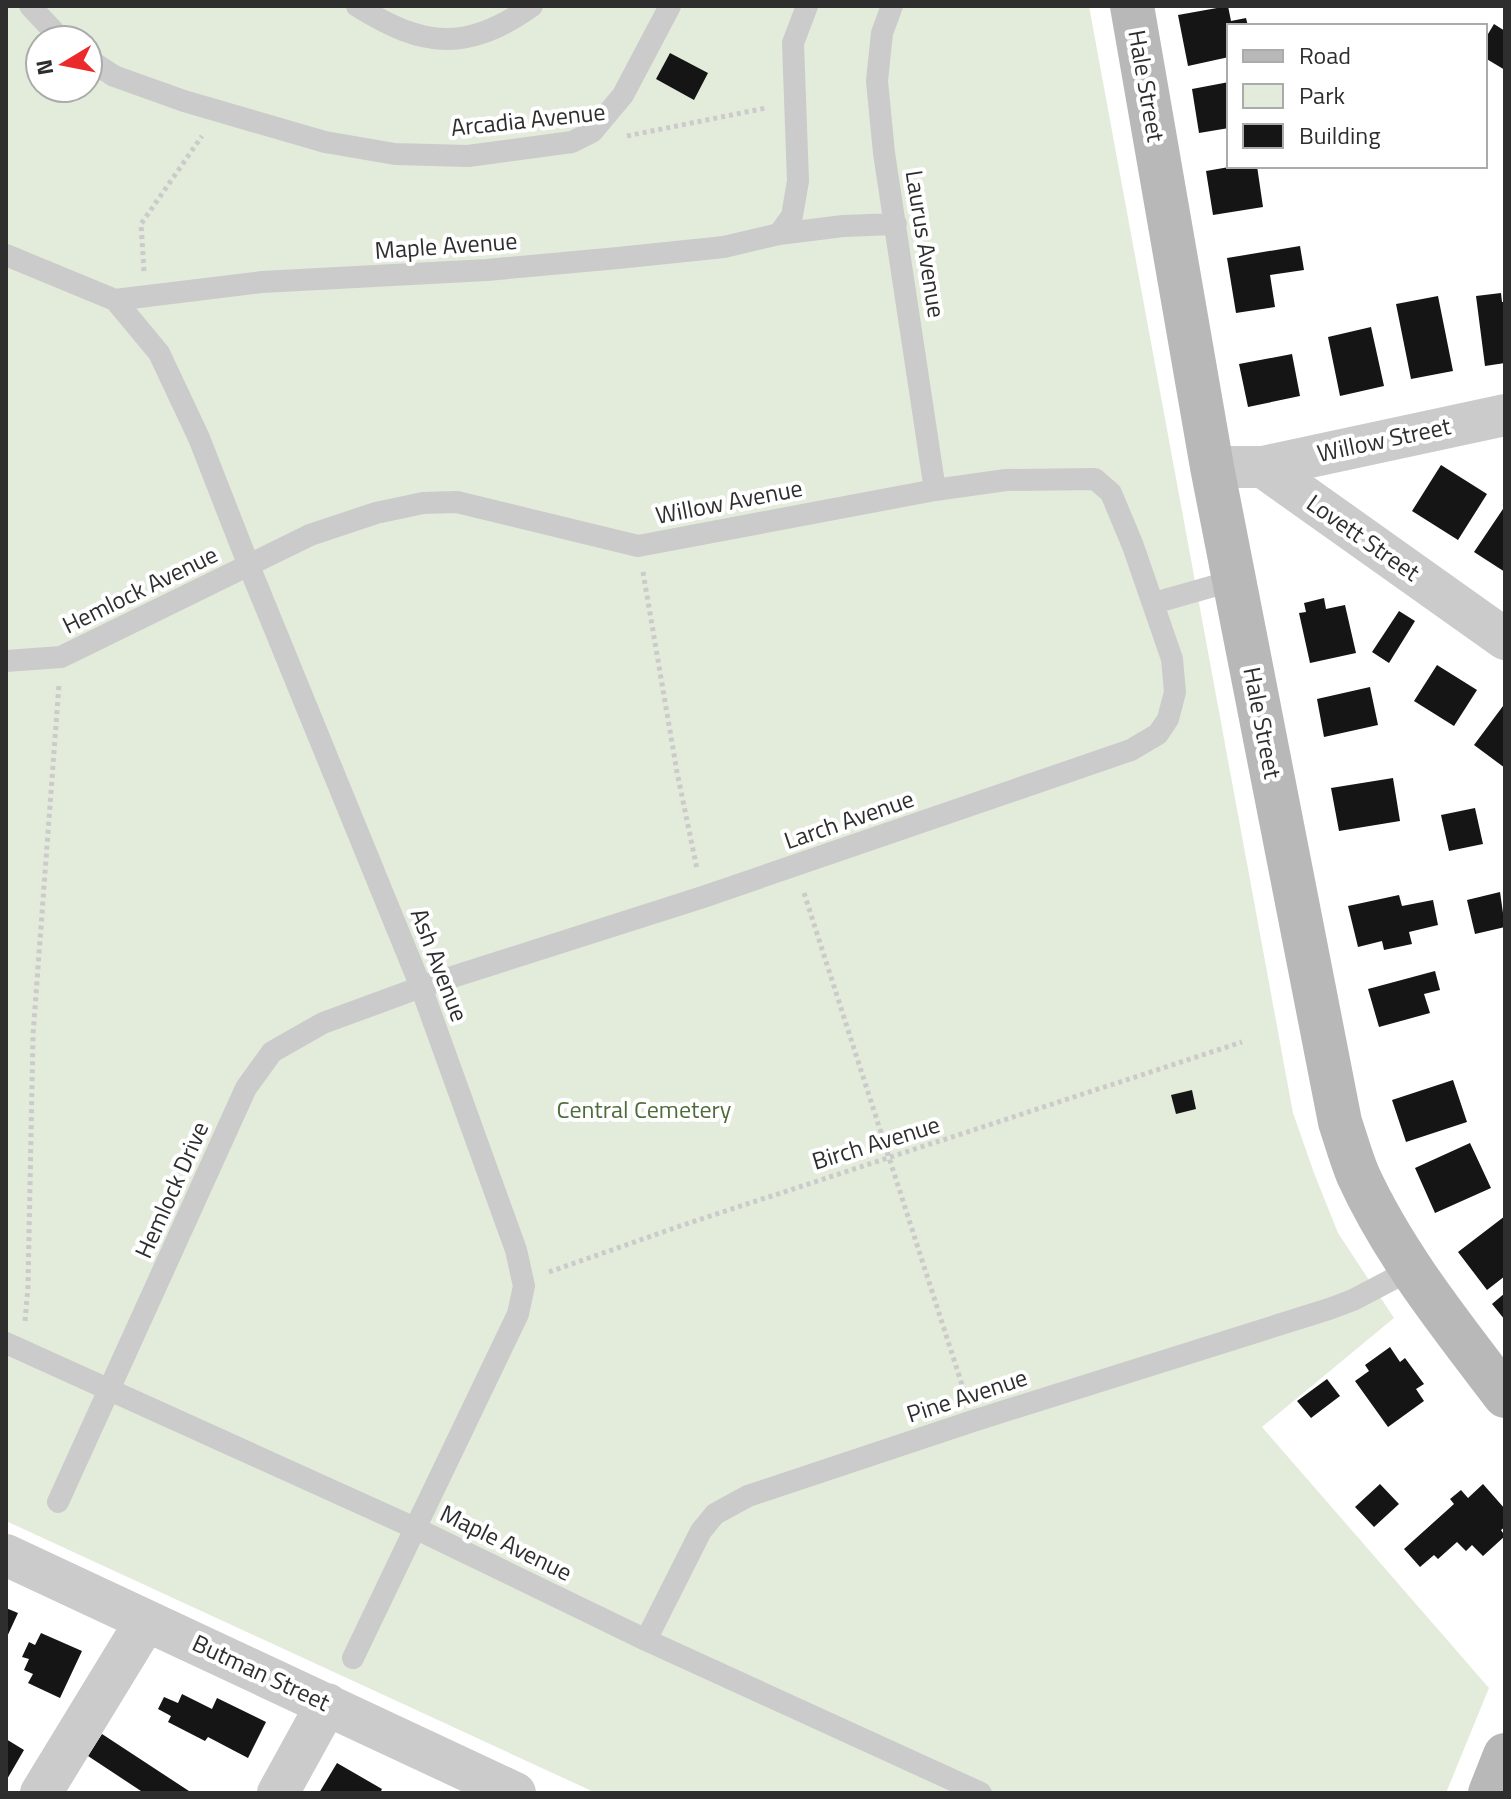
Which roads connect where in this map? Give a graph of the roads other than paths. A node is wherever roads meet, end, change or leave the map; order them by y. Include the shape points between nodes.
1 (30, 6) edge
2 (357, 6) edge
3 (532, 6) edge
4 (670, 6) edge
5 (807, 6) edge
6 (892, 6) edge
7 (1132, 6) edge
8 (47, 24) edge
9 (104, 69) edge
10 (896, 224) junction
11 (779, 234) junction
12 (6, 255) edge
13 (115, 300) junction
14 (1505, 415) edge
15 (1212, 467) junction
16 (1263, 467) junction
17 (935, 490) junction
18 (249, 566) junction
19 (1235, 580) junction
20 (1154, 603) junction
21 (1505, 639) edge
22 (6, 661) edge
23 (421, 987) junction
24 (1412, 1269) junction
25 (14, 1346) edge
26 (111, 1388) junction
27 (1505, 1396) edge
28 (58, 1502) dead end
29 (417, 1529) junction
30 (6, 1555) edge
31 (146, 1621) junction
32 (646, 1640) junction
33 (353, 1658) dead end
34 (327, 1704) junction
35 (1505, 1755) edge
36 (41, 1793) edge
37 (278, 1793) edge
38 (515, 1793) edge
39 (981, 1793) edge
40 (1490, 1793) edge

1 - 8 lane
2 - 3 lane via 385,23 434,40 471,37 508,23
4 - 9 lane, Arcadia Avenue via 623,95 592,132 572,142 468,156 395,154 325,142 218,112
5 - 11 lane via 793,43 798,181 792,216
6 - 10 lane, Laurus Avenue via 882,33 877,81
7 - 15 main road, Hale Street
10 - 11 lane, Maple Avenue
10 - 17 lane, Laurus Avenue
11 - 13 lane, Maple Avenue via 724,247 618,258 262,282
12 - 13 lane, Maple Avenue
13 - 18 lane, Ash Avenue via 159,353
14 - 16 street, Willow Street
15 - 16 street
15 - 19 main road, Hale Street
16 - 21 street, Lovett Street
17 - 18 lane, Willow Avenue via 638,546 457,502 423,503 310,535
17 - 20 lane, Willow Avenue via 1006,480 1095,479 1111,493
18 - 22 lane, Hemlock Avenue via 61,657
18 - 23 lane, Ash Avenue
19 - 20 lane
19 - 24 main road, Hale Street via 1340,1122 1357,1173
20 - 23 lane, Larch Avenue via 1172,659 1175,692 1158,734 1131,750
23 - 26 lane, Hemlock Drive via 323,1023 272,1052 259,1066
23 - 29 lane, Ash Avenue via 516,1250 524,1286 518,1314
24 - 27 main road, Hale Street
24 - 32 lane, Pine Avenue via 1329,1309 748,1496 715,1514 701,1531
25 - 26 lane, Maple Avenue
26 - 28 lane, Hemlock Drive
26 - 29 lane, Maple Avenue
29 - 32 lane, Maple Avenue
29 - 33 lane, Ash Avenue
30 - 31 street, Butman Street
31 - 34 street, Butman Street
31 - 36 street
32 - 39 lane, Maple Avenue
34 - 37 street
34 - 38 street, Butman Street
35 - 40 main road

